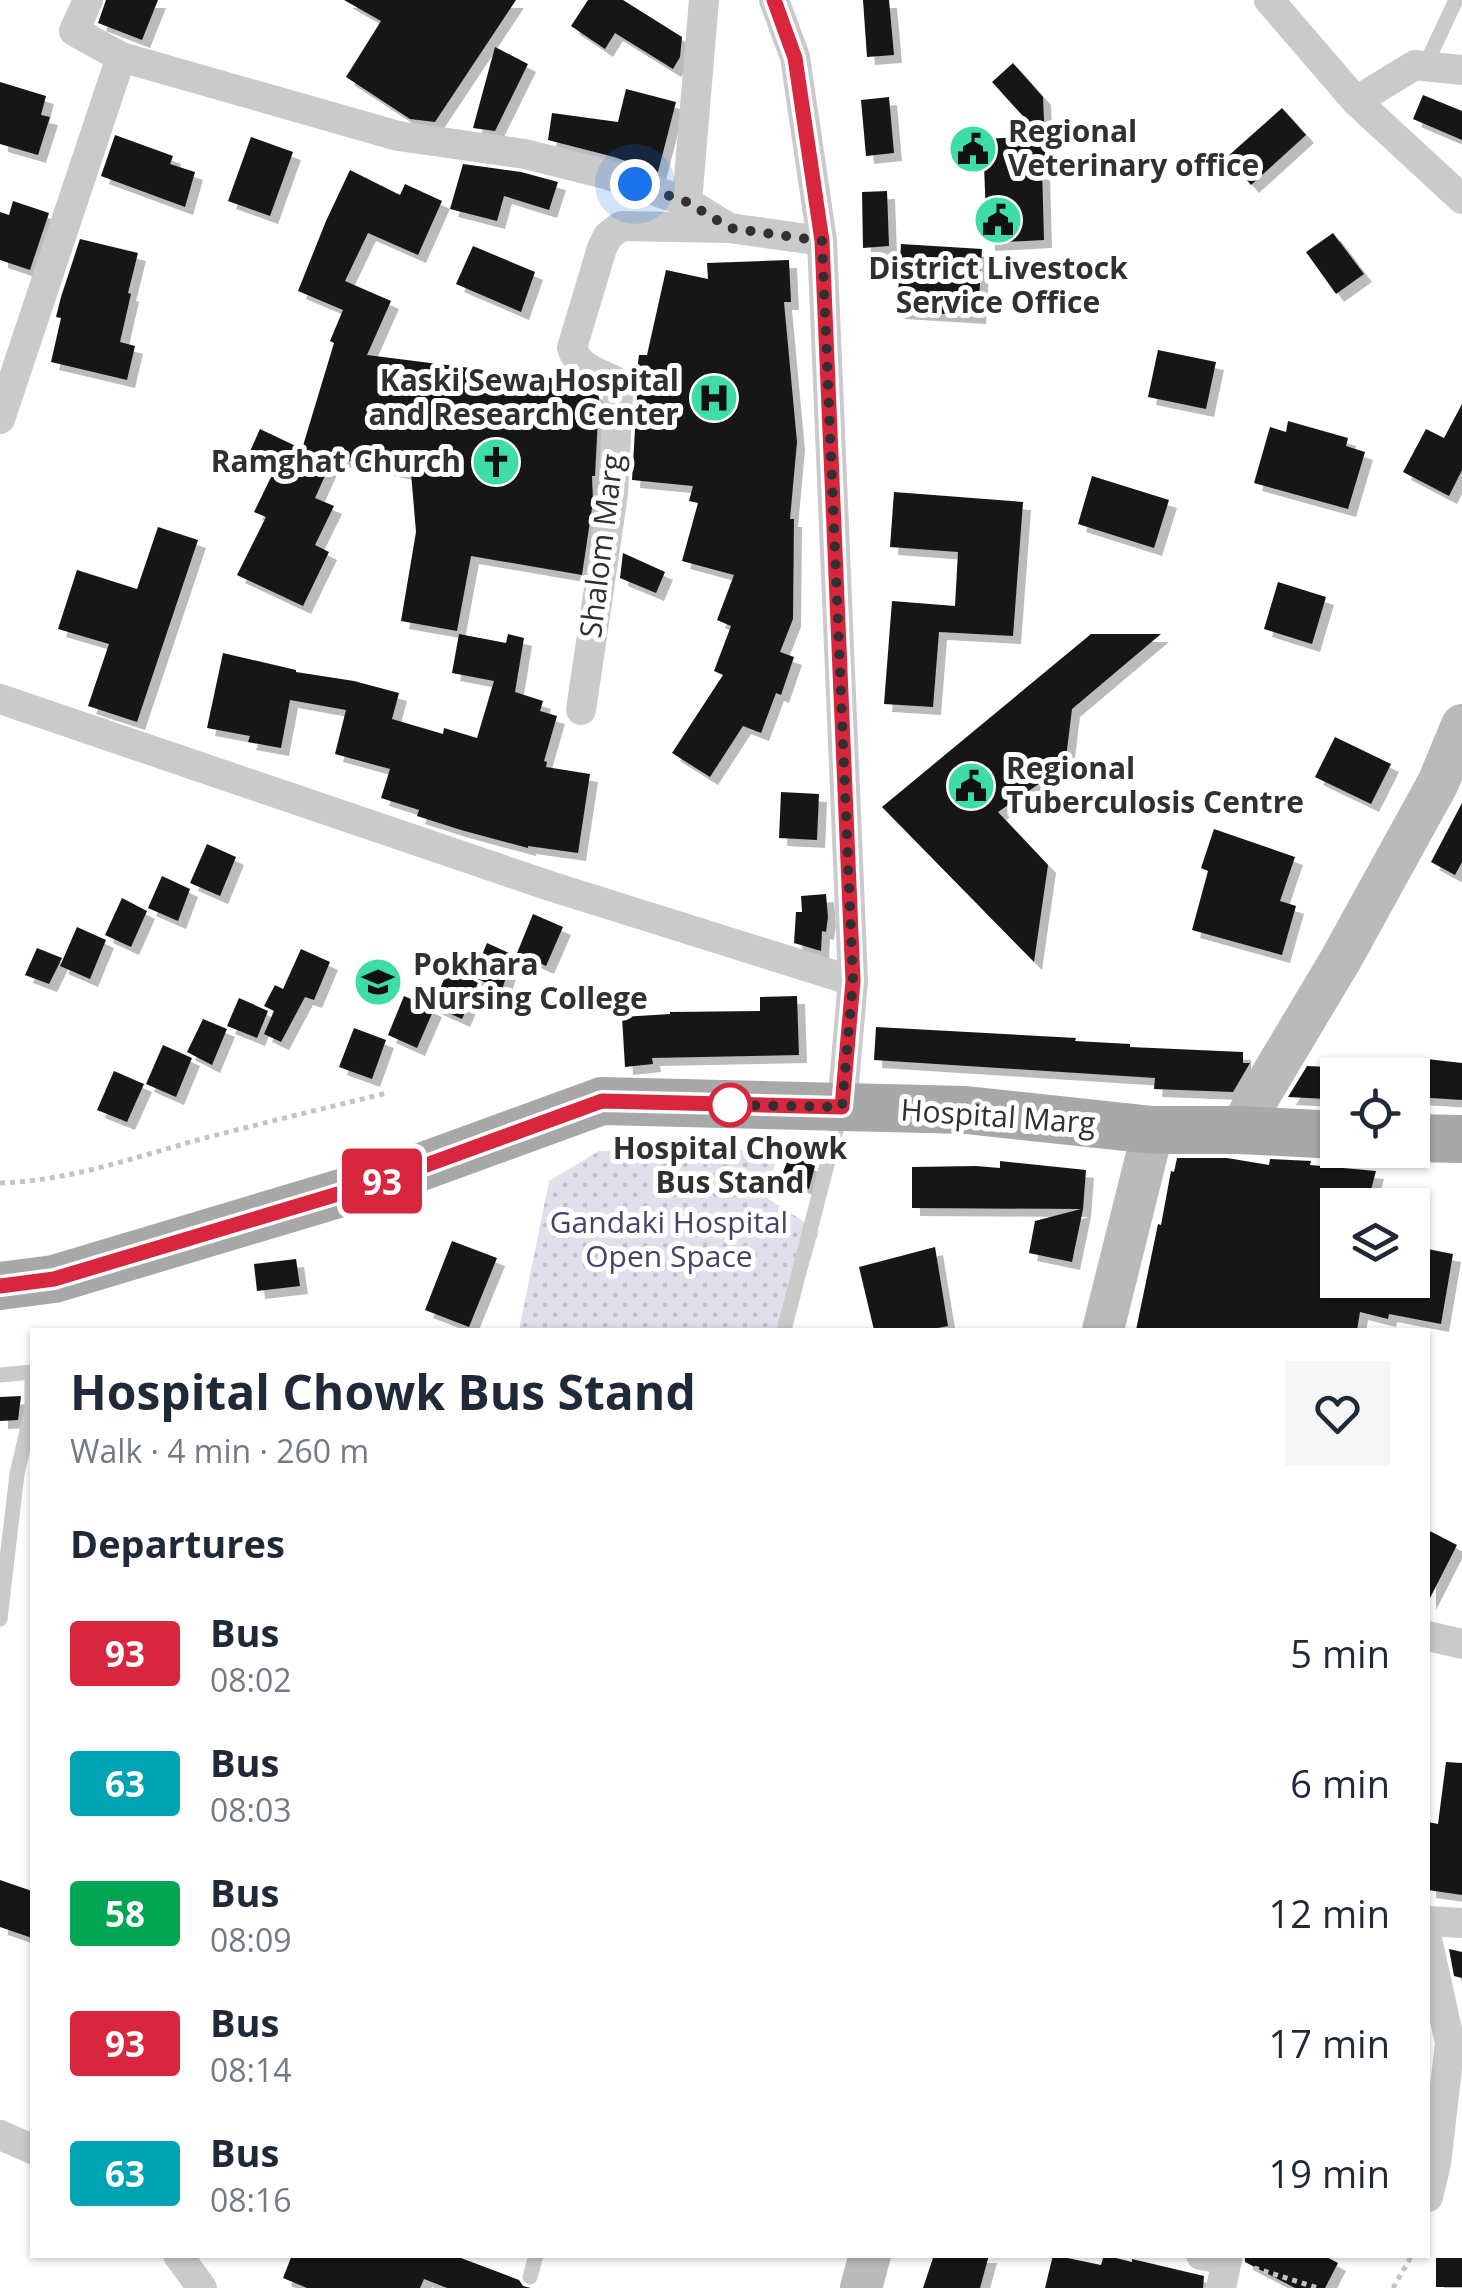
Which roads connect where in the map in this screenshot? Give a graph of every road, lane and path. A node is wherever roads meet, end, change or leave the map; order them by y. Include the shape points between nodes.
1 (88, 0) edge
2 (704, 0) edge
3 (774, 0) edge
4 (1269, 0) edge
5 (1456, 0) edge
6 (121, 57) junction
7 (1425, 66) junction
8 (1462, 70) edge
9 (1356, 101) junction
10 (1462, 199) edge
11 (687, 202) junction
12 (730, 228) junction
13 (822, 241) junction
14 (0, 418) edge
15 (0, 699) edge
16 (580, 710) dead end
17 (1462, 725) edge
18 (853, 981) junction
19 (386, 1092) dead end
20 (842, 1107) junction
21 (1153, 1130) junction
22 (1239, 1130) junction
23 (1320, 1134) edge
24 (1430, 1138) edge
25 (1462, 1139) edge
26 (0, 1183) edge
27 (0, 1286) edge
28 (785, 1328) edge
29 (1104, 1328) edge
30 (0, 1375) edge
31 (30, 1375) edge
32 (30, 1418) edge
33 (0, 1619) edge
34 (1430, 1636) edge
35 (1462, 1644) edge
36 (1430, 1921) edge
37 (1462, 1923) edge
38 (1430, 1953) edge
39 (0, 2135) edge
40 (30, 2149) edge
41 (1430, 2188) edge
42 (180, 2258) edge
43 (535, 2258) edge
44 (869, 2258) edge
45 (1410, 2258) edge
46 (1216, 2268) edge
47 (530, 2277) dead end
48 (202, 2288) edge
49 (861, 2288) edge
50 (1318, 2288) edge
51 (1393, 2288) edge

1 - 6 street via 74,31
2 - 11 street
3 - 13 street via 795,58
4 - 9 street
5 - 7 lane
6 - 11 street via 398,136 524,154
6 - 14 street
7 - 8 street
7 - 9 street
9 - 10 street
11 - 12 street
12 - 13 street
12 - 16 street, Shalom Marg via 621,226 602,248 572,348 582,365 613,380 618,394 613,494
13 - 18 street
15 - 18 street
17 - 22 main road via 1438,783
18 - 20 street
19 - 26 path via 72,1175
20 - 21 main road, Hospital Marg via 966,1110
20 - 27 main road, Hospital Marg via 602,1101 388,1179 54,1279
20 - 28 lane
21 - 22 main road, Hospital Marg
21 - 29 main road
22 - 23 main road, Hospital Marg
24 - 25 main road
30 - 31 lane
32 - 33 lane
34 - 35 street
36 - 37 street
38 - 41 street via 1450,2043
39 - 40 street
42 - 48 street
43 - 47 lane
44 - 49 main road
45 - 51 path
46 - 50 path

